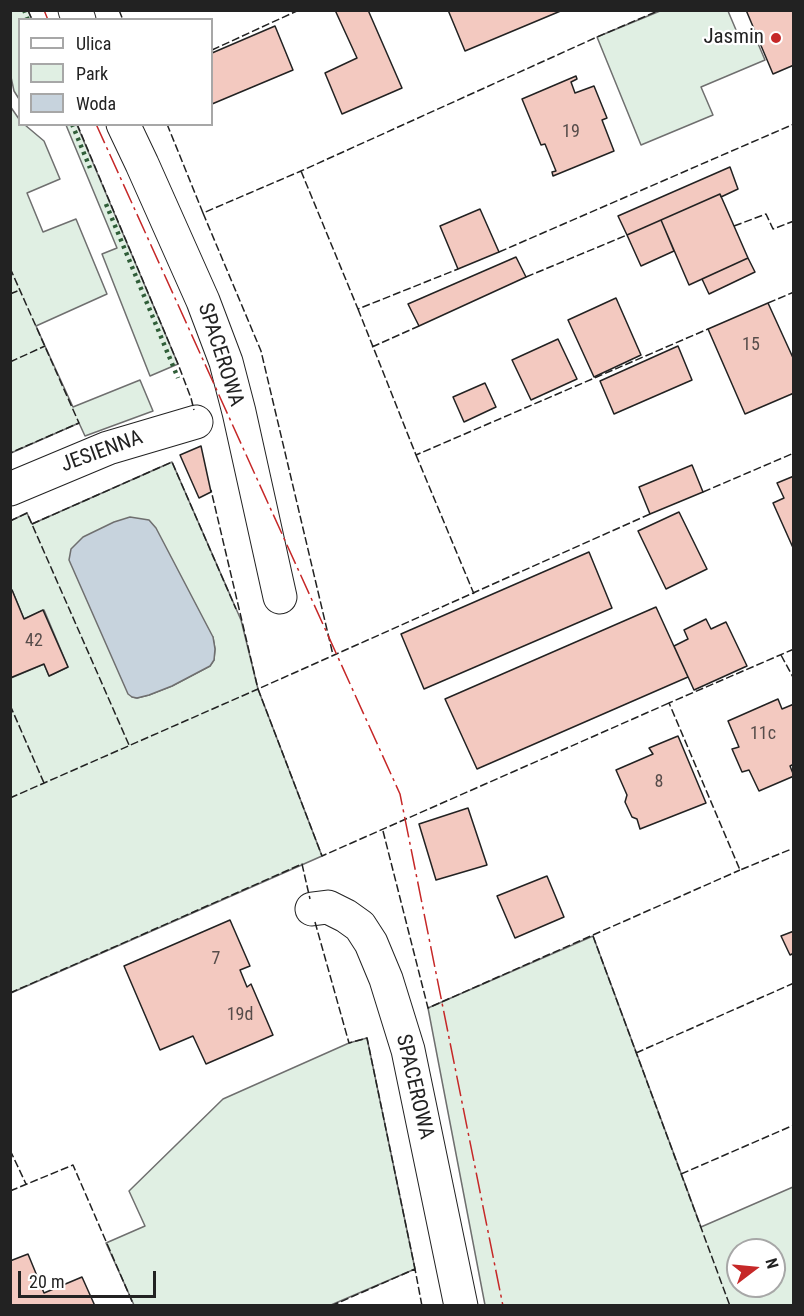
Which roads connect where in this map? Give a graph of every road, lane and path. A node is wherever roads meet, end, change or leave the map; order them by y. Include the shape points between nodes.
1 (124, 126) edge
2 (196, 422) dead end
3 (10, 489) edge
4 (280, 597) dead end
5 (312, 909) dead end
6 (461, 1305) edge

1 - 4 street, SPACEROWA via 203,301 226,362
2 - 3 street, JESIENNA via 108,447
5 - 6 street, SPACEROWA via 328,908 360,926 386,979 408,1050

